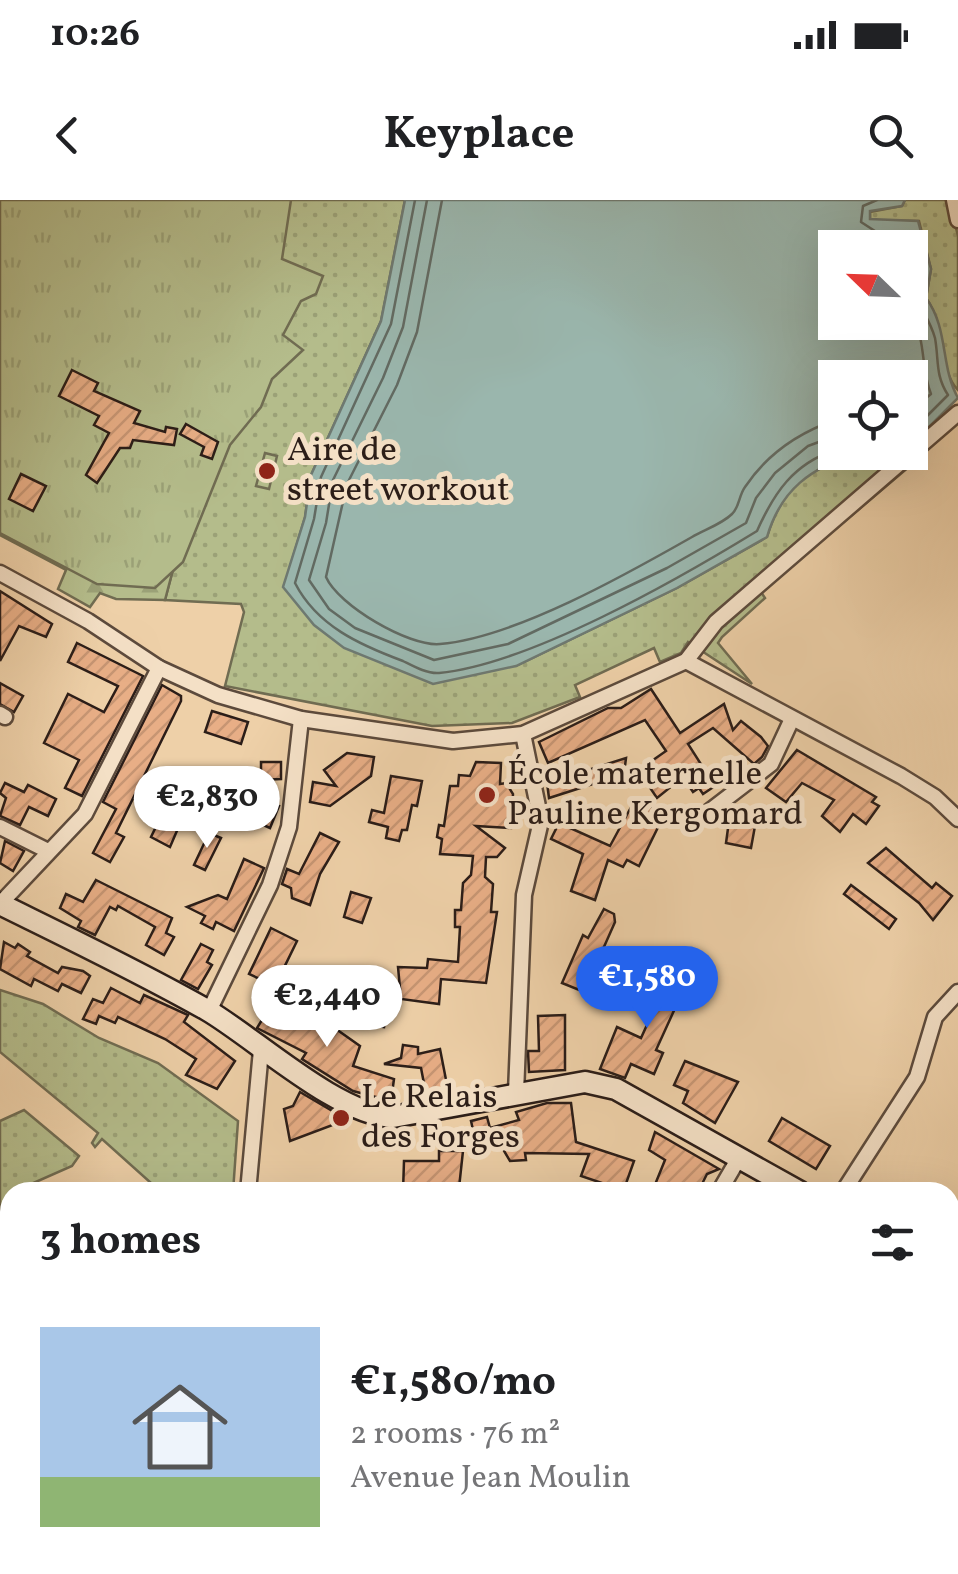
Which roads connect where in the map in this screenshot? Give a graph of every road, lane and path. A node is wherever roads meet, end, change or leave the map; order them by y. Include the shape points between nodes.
1 (954, 200) edge
2 (958, 220) edge
3 (958, 412) edge
4 (0, 573) edge
5 (686, 662) junction
6 (159, 668) junction
7 (300, 718) junction
8 (791, 721) junction
9 (524, 734) junction
10 (702, 817) dead end
11 (958, 818) edge
12 (0, 827) edge
13 (46, 850) junction
14 (0, 904) edge
15 (958, 992) edge
16 (208, 1011) junction
17 (261, 1050) junction
18 (516, 1092) junction
19 (740, 1156) junction
20 (249, 1182) edge
21 (725, 1182) edge
22 (783, 1182) edge
23 (849, 1182) edge

1 - 2 street
3 - 5 street via 716,622
4 - 6 street
5 - 8 street
5 - 9 street
6 - 7 street via 218,695
6 - 13 street via 85,814
7 - 9 street via 453,741
7 - 16 street via 289,826 270,884
8 - 10 street via 770,764
8 - 11 street via 901,776
9 - 18 street via 541,821 524,895
12 - 13 street
13 - 14 street
14 - 16 main road
15 - 23 street via 934,1017 917,1078
16 - 17 main road
17 - 18 main road via 362,1111 385,1117
17 - 20 street
18 - 19 main road via 586,1082 616,1089
19 - 21 street
19 - 22 main road

